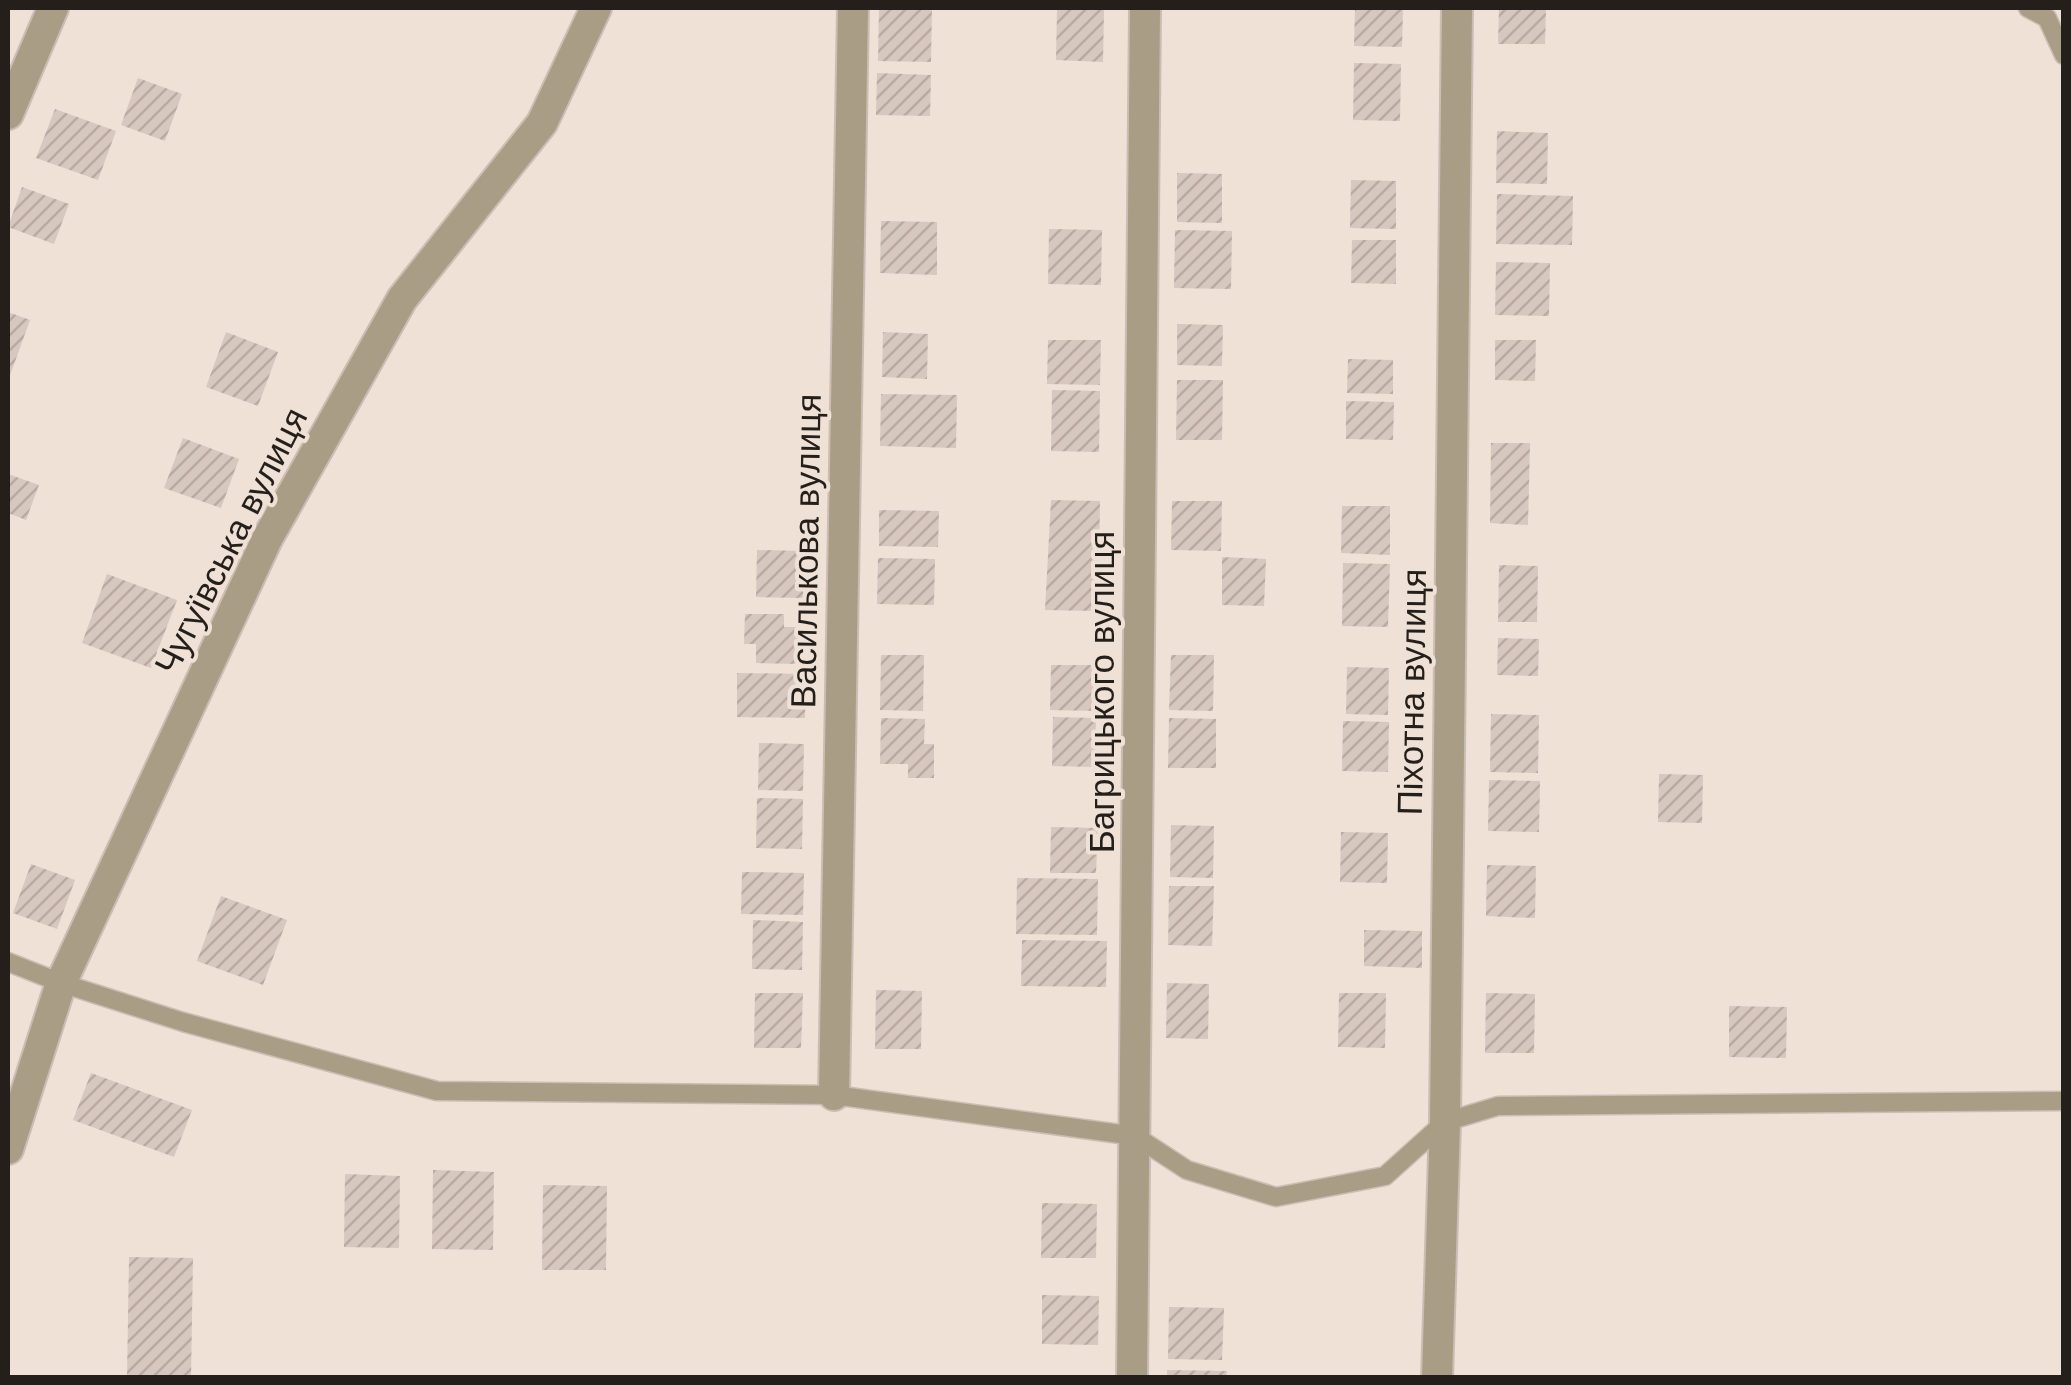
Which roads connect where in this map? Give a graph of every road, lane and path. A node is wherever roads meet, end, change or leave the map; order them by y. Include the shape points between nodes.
1 (53, 8) edge
2 (596, 8) edge
3 (853, 8) edge
4 (1145, 8) edge
5 (1457, 8) edge
6 (2028, 8) edge
7 (2064, 55) edge
8 (8, 114) edge
9 (8, 962) edge
10 (62, 984) junction
11 (834, 1095) junction
12 (2064, 1101) edge
13 (1445, 1122) junction
14 (1136, 1136) junction
15 (8, 1149) edge
16 (1132, 1378) edge
17 (1436, 1378) edge

1 - 8 street
2 - 10 street, Чугуївська вулиця via 542,123 402,299 267,539
3 - 11 street, Василькова вулиця
4 - 14 street, Багрицького вулиця
5 - 13 street, Піхотна вулиця
6 - 7 lane via 2047,18
9 - 10 lane
10 - 11 lane via 437,1091
10 - 15 street, Чугуївська вулиця
11 - 14 lane
12 - 13 lane via 1498,1106
13 - 14 lane via 1386,1176 1276,1197 1186,1170
13 - 17 street, Піхотна вулиця
14 - 16 street, Багрицького вулиця

